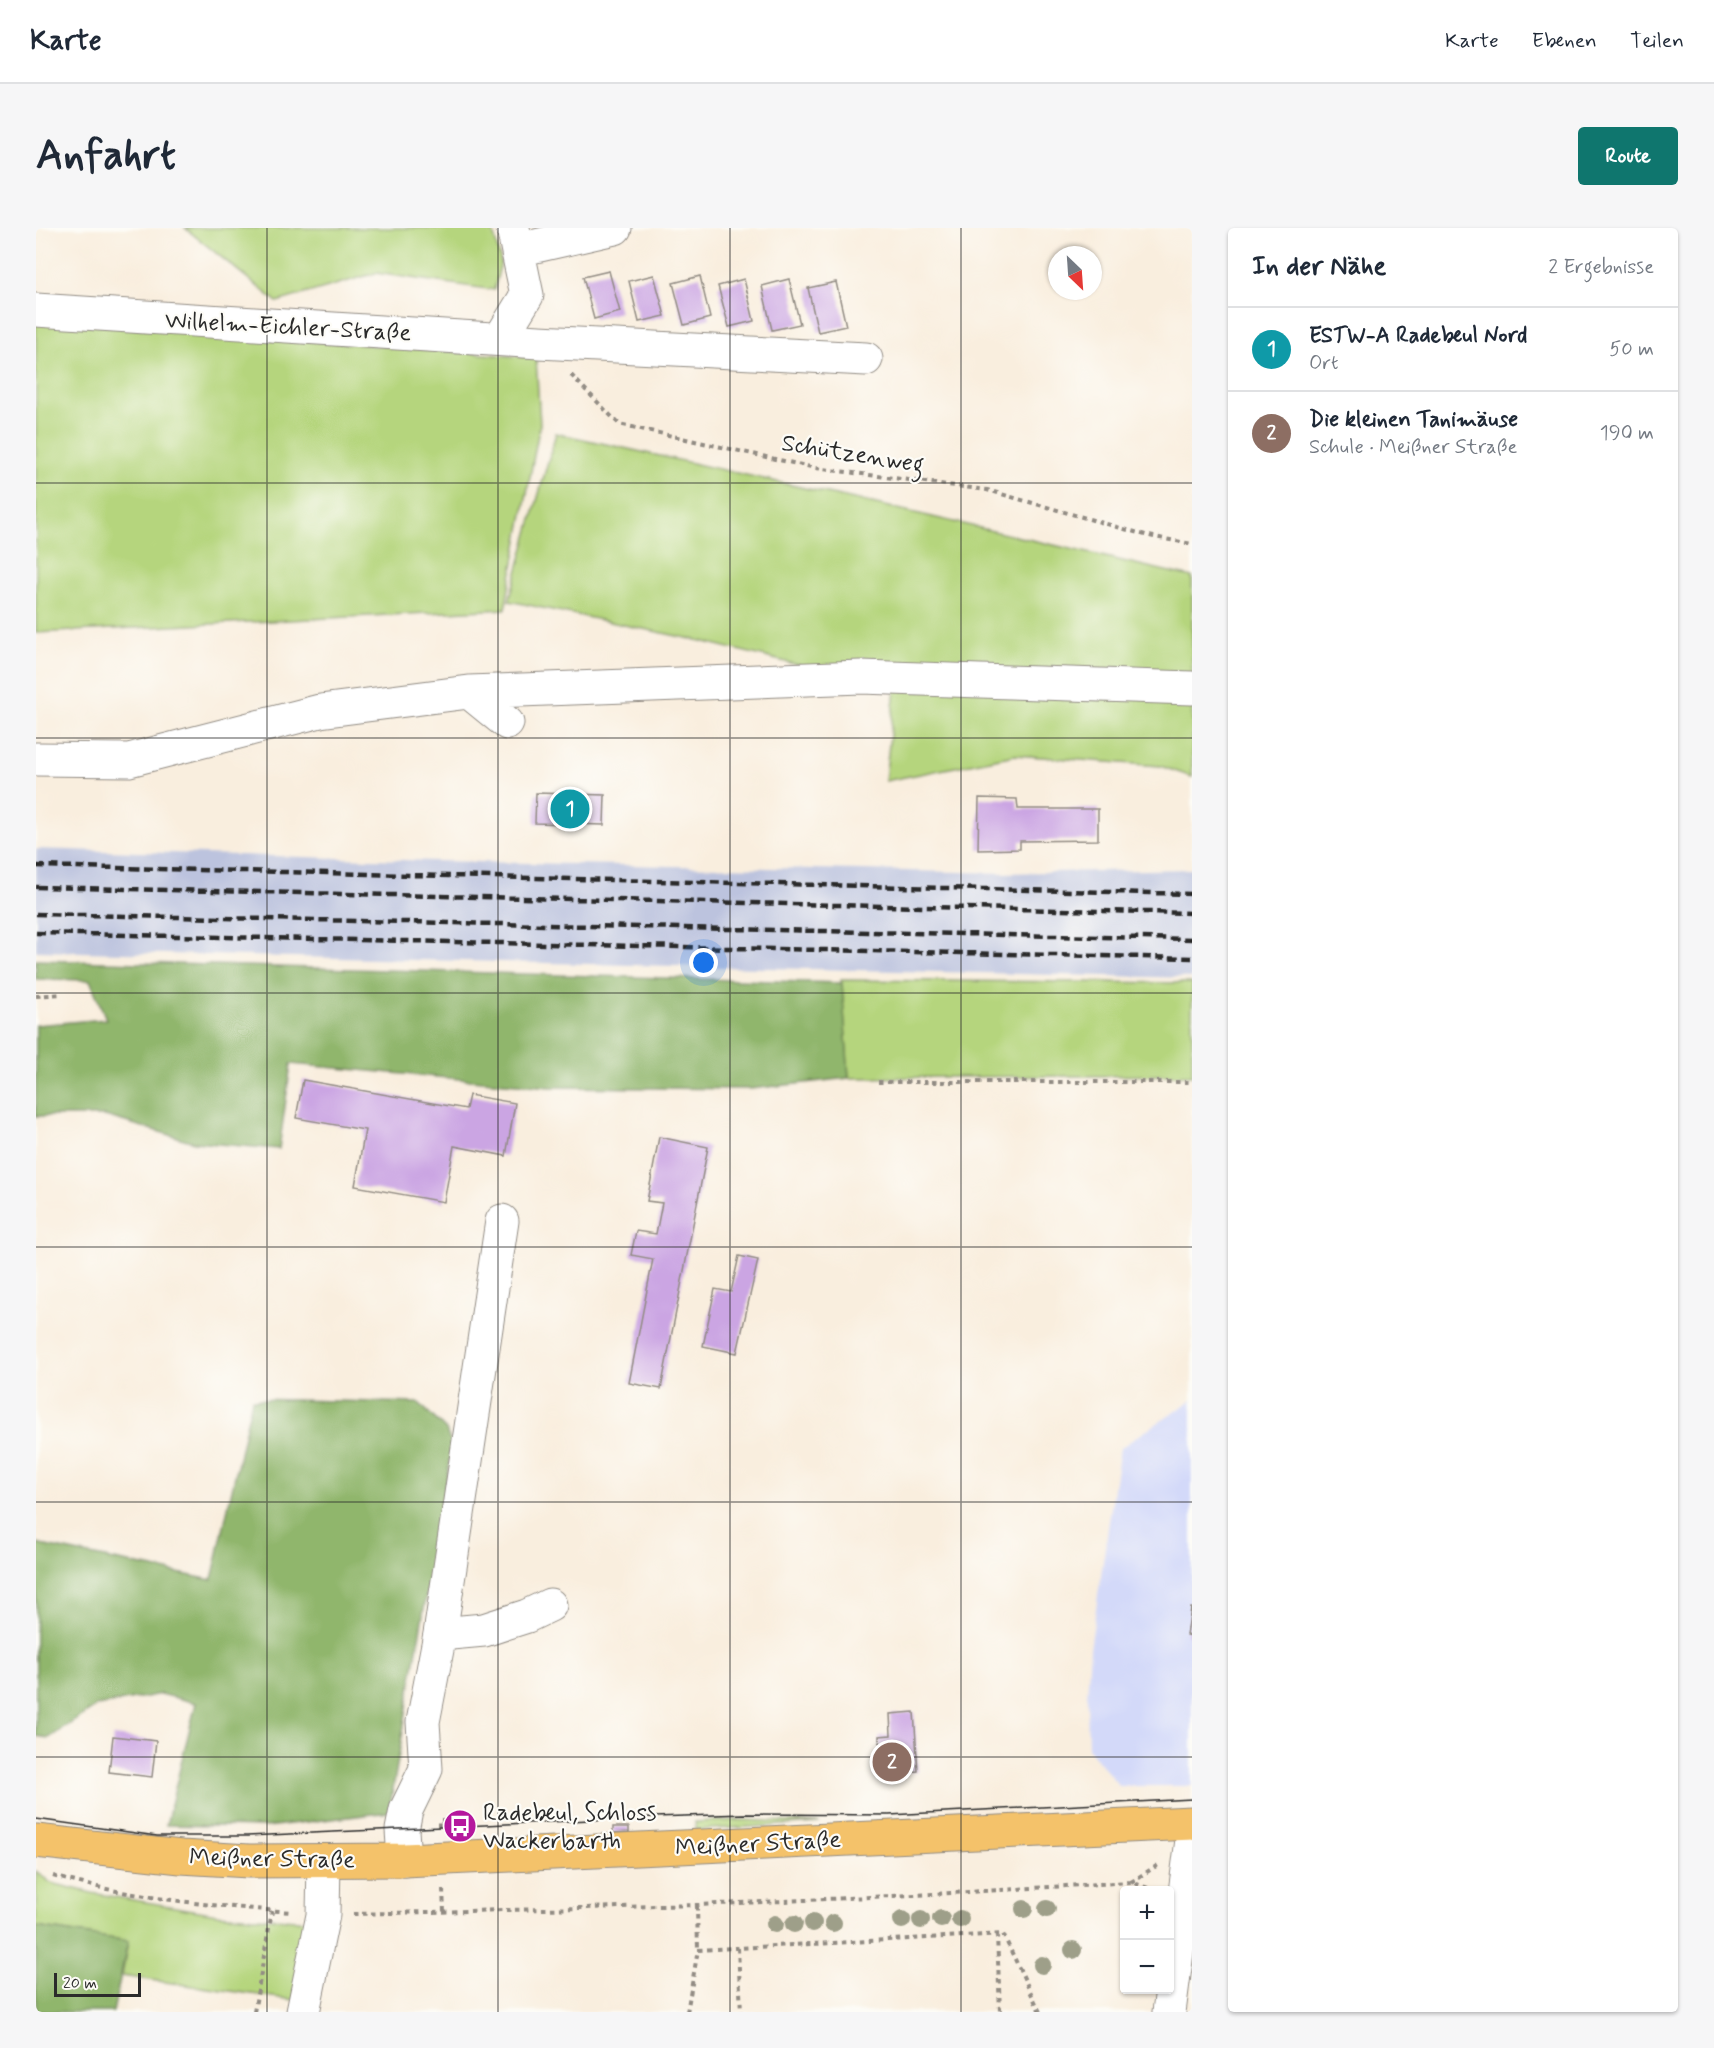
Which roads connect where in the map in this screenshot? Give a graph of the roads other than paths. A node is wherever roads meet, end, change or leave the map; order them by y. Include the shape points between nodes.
1 (615, 228) edge
2 (516, 239) edge
3 (36, 310) edge
4 (500, 339) junction
5 (866, 359) dead end
6 (1192, 687) edge
7 (469, 692) junction
8 (507, 723) dead end
9 (36, 759) edge
10 (502, 1221) dead end
11 (550, 1605) dead end
12 (440, 1634) junction
13 (1192, 1823) edge
14 (1192, 1840) edge
15 (36, 1841) edge
16 (404, 1860) junction
17 (324, 1861) junction
18 (303, 2012) edge
19 (1169, 2012) edge

1 - 2 street
2 - 4 street via 527,295
3 - 4 street, Wilhelm-Eichler-Straße
4 - 5 street, Wilhelm-Eichler-Straße
6 - 7 street via 861,677
7 - 8 street
7 - 9 street via 320,711 129,760
10 - 12 street
11 - 12 street via 484,1630
12 - 16 street via 423,1722 426,1769 406,1810 402,1830
13 - 16 main road, Meißner Straße
14 - 19 street
15 - 17 main road, Meißner Straße via 181,1857
16 - 17 main road, Meißner Straße
17 - 18 street via 323,1915

